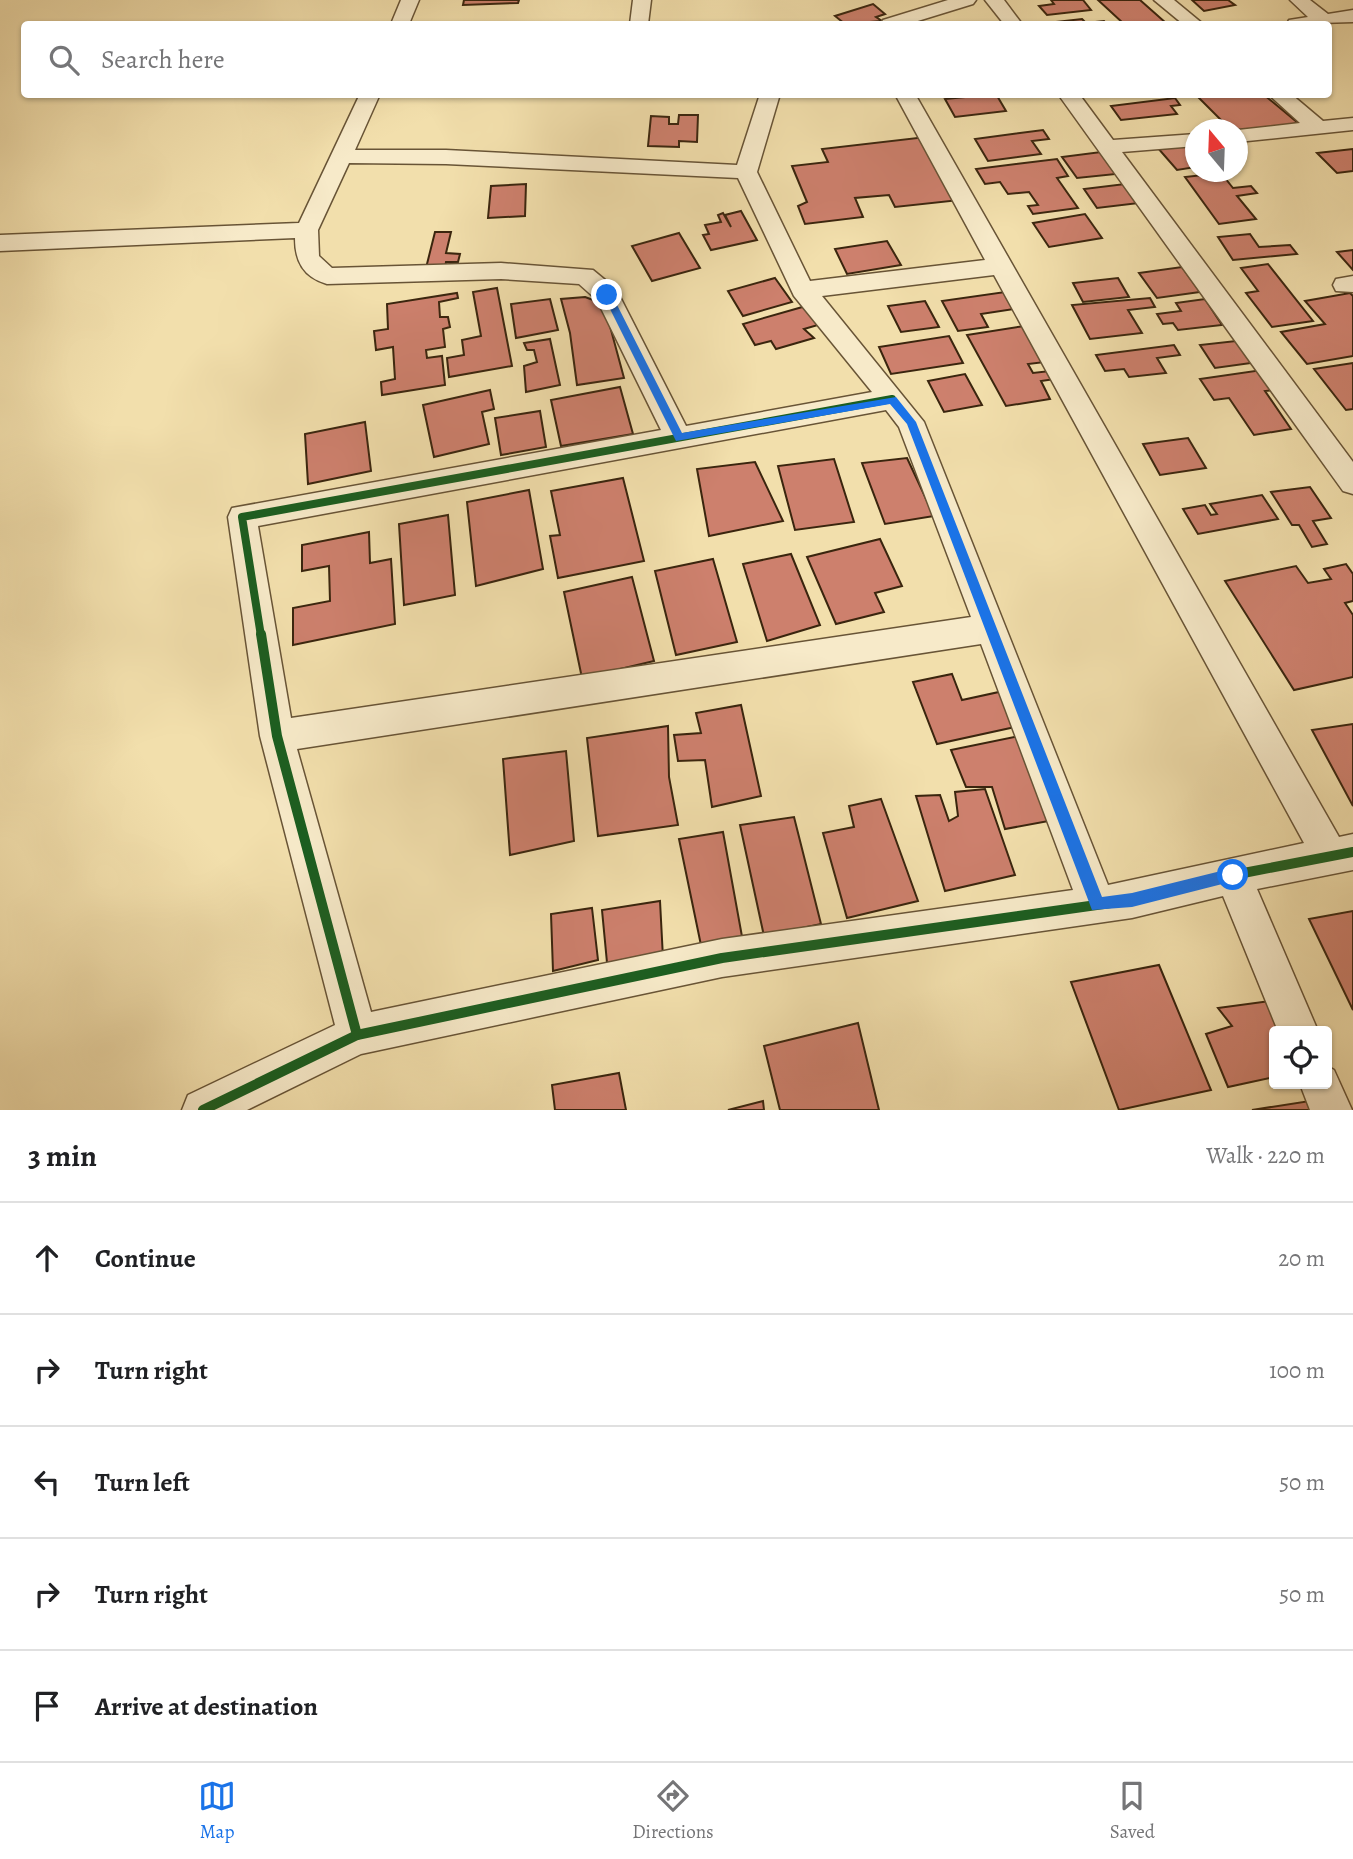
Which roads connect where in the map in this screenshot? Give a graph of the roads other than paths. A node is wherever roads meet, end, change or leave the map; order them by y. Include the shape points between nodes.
1 (410, 0) edge
2 (642, 0) edge
3 (967, 0) edge
4 (994, 0) edge
5 (1163, 0) edge
6 (1299, 0) edge
7 (1353, 16) edge
8 (1324, 20) junction
9 (401, 21) edge
10 (639, 21) edge
11 (900, 21) edge
12 (1011, 21) edge
13 (1190, 21) edge
14 (1317, 21) edge
15 (368, 98) edge
16 (768, 98) edge
17 (907, 98) edge
18 (1071, 98) edge
19 (1283, 98) edge
20 (1353, 124) edge
21 (1320, 129) junction
22 (1248, 135) edge
23 (1185, 141) edge
24 (1109, 147) junction
25 (339, 156) junction
26 (746, 172) junction
27 (307, 230) junction
28 (0, 243) edge
29 (1001, 266) junction
30 (803, 290) junction
31 (892, 399) junction
32 (680, 438) junction
33 (1353, 483) edge
34 (991, 628) junction
35 (276, 736) junction
36 (1342, 855) edge
37 (1233, 875) junction
38 (1097, 905) junction
39 (1296, 1026) edge
40 (357, 1035) junction
41 (1322, 1089) edge
42 (203, 1110) edge
43 (1331, 1110) edge

1 - 9 street
2 - 10 street
3 - 11 street
4 - 12 street
5 - 13 street
6 - 8 street
7 - 8 street
8 - 14 street
15 - 25 street
16 - 26 street
17 - 29 street
18 - 24 street
19 - 21 street
20 - 21 street
21 - 22 street
23 - 24 street
24 - 33 street
25 - 26 street
25 - 27 street
26 - 30 street
27 - 28 street
27 - 32 street via 307,259 327,276 500,271 585,276 607,295
29 - 30 street
29 - 36 street
30 - 31 street
31 - 32 street
31 - 34 street via 911,422
32 - 35 street via 242,517
34 - 35 street
34 - 38 street
35 - 40 street
36 - 37 street
37 - 38 street
37 - 39 street
38 - 40 street via 722,958
40 - 42 street
41 - 43 street

